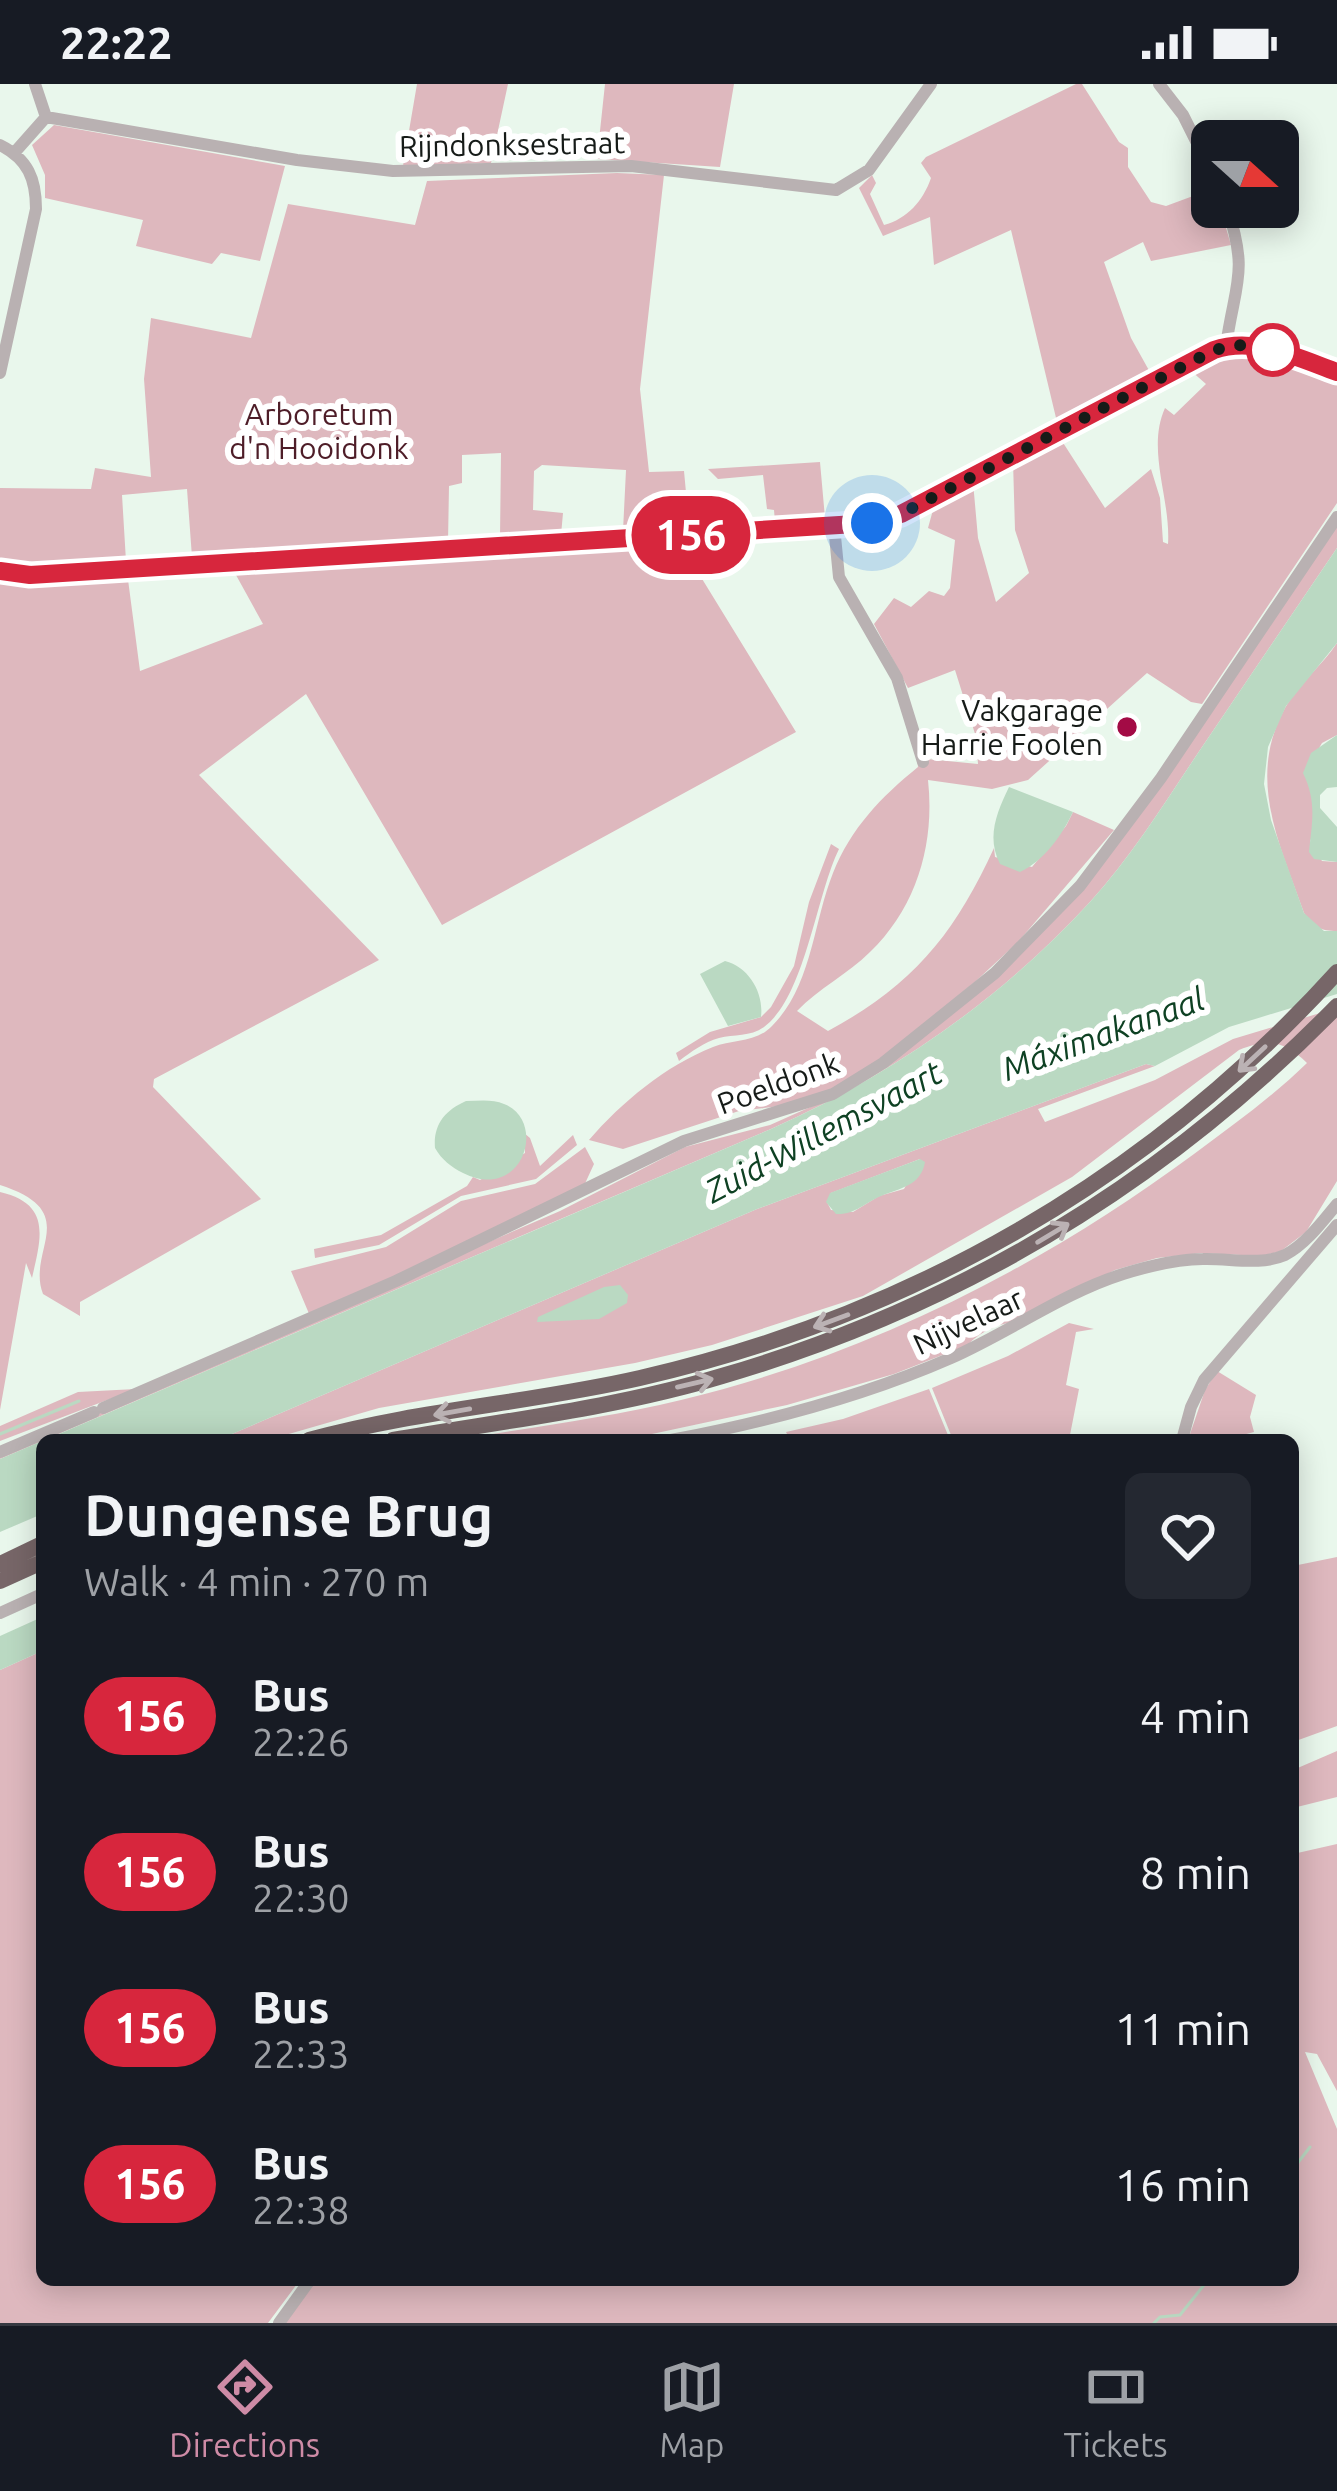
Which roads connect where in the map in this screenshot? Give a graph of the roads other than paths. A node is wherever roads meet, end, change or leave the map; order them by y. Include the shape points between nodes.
1 (35, 84) edge
2 (931, 84) edge
3 (1160, 84) edge
4 (46, 117) junction
5 (1191, 131) edge
6 (0, 146) edge
7 (15, 152) junction
8 (1234, 228) edge
9 (6, 323) edge
10 (1226, 346) junction
11 (1337, 372) edge
12 (0, 373) edge
13 (1337, 517) edge
14 (834, 526) junction
15 (0, 572) edge
16 (923, 762) dead end
17 (1337, 972) edge
18 (1336, 1007) edge
19 (1337, 1204) edge
20 (1337, 1225) edge
21 (1284, 1255) junction
22 (1296, 1274) junction
23 (42, 1434) edge
24 (341, 1434) edge
25 (424, 1434) edge
26 (698, 1434) edge
27 (1184, 1434) edge
28 (36, 1437) edge
29 (0, 1452) edge
30 (34, 1560) edge
31 (0, 1564) edge
32 (0, 1581) edge
33 (36, 1597) edge
34 (0, 1613) edge
35 (306, 2286) edge
36 (278, 2323) edge

1 - 4 street
2 - 4 street, Rijndonksestraat via 869,170 836,190 631,166 399,172
3 - 5 street
4 - 7 street
6 - 7 street
7 - 9 street via 32,176 36,209
8 - 10 street via 1241,277
9 - 12 street
10 - 11 street via 1270,349
10 - 14 street via 901,514
13 - 23 street, Poeldonk via 1080,886 995,973 883,1063 833,1094 684,1141 396,1281
14 - 15 street
14 - 16 street via 839,577 902,689
17 -> 24 highway via 1213,1095 1118,1170 938,1276 732,1354
25 -> 18 highway via 718,1378 892,1317 999,1265 1196,1136
19 - 21 street
20 - 22 street
21 - 22 street
21 - 26 street, Nijvelaar via 1157,1264 1116,1276 908,1375
22 - 27 street via 1204,1380
28 - 29 street, Poeldonk
30 - 31 highway
30 - 32 highway
33 - 34 street
35 - 36 street

